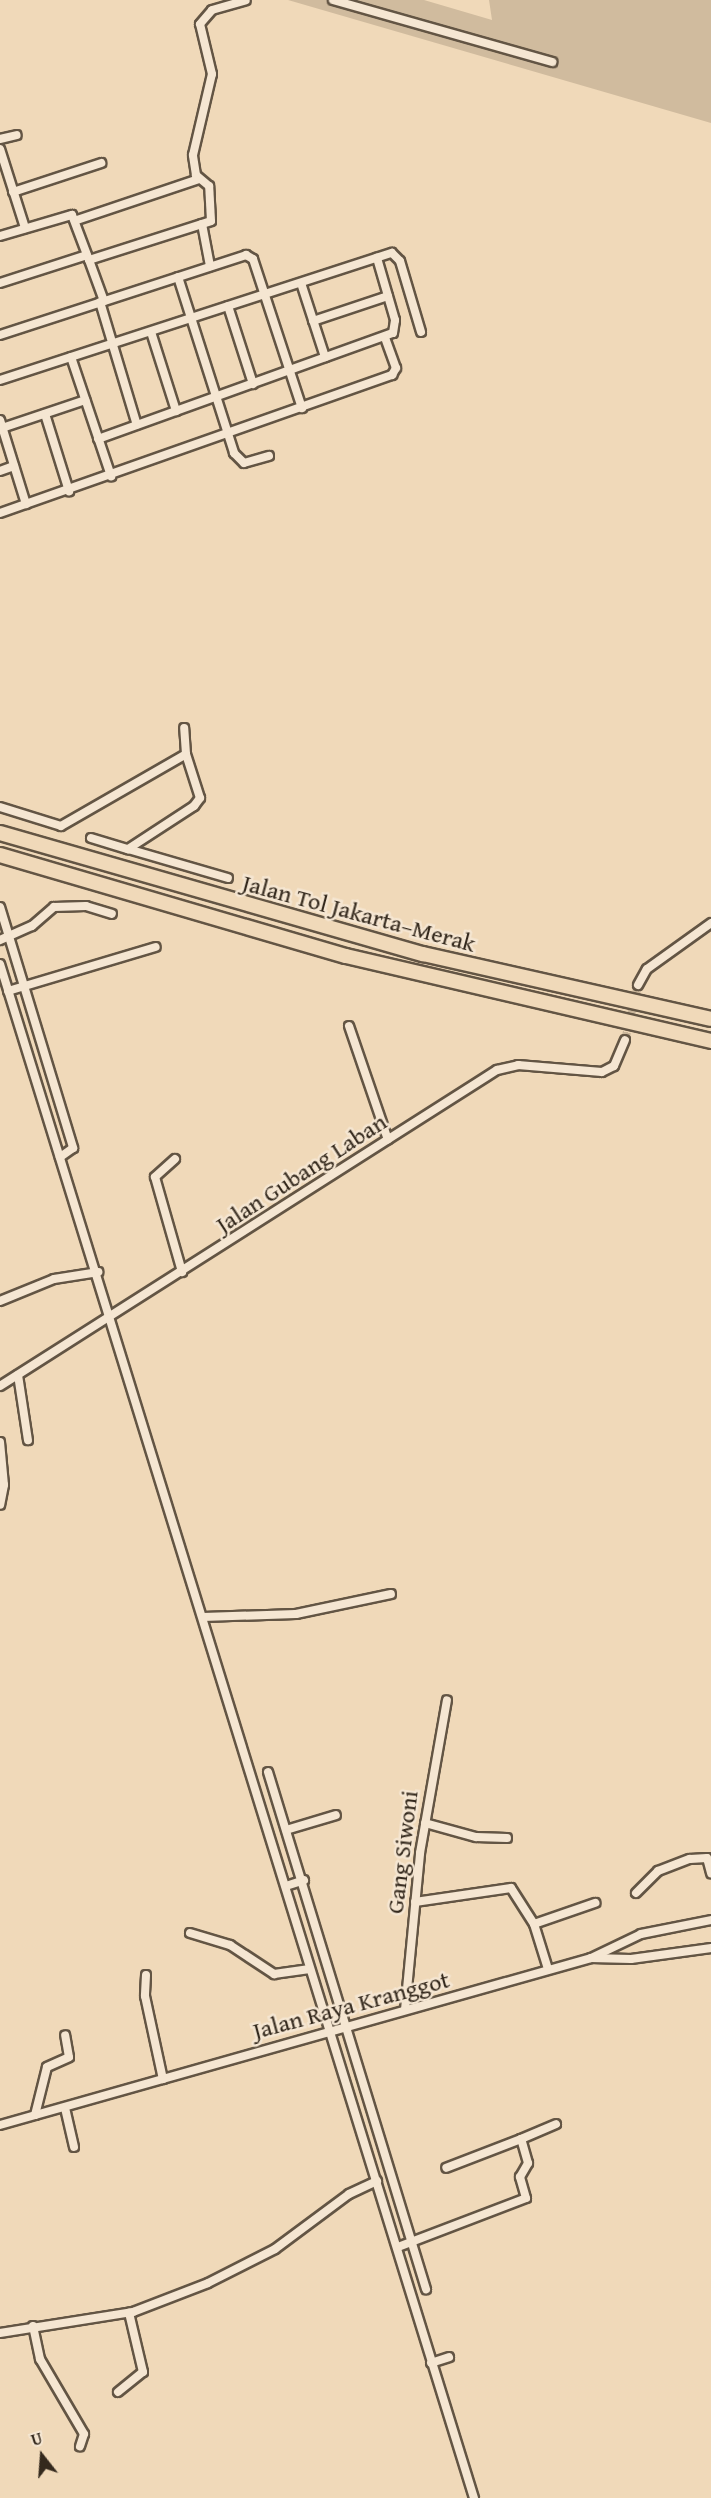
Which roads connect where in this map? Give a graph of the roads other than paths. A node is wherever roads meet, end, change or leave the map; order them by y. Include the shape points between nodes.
1 (246, 0) edge
2 (333, 0) edge
3 (552, 62) dead end
4 (17, 135) dead end
5 (0, 139) edge
6 (0, 149) edge
7 (101, 163) dead end
8 (199, 179) junction
9 (14, 192) junction
10 (77, 220) junction
11 (202, 224) junction
12 (25, 228) junction
13 (0, 236) edge
14 (88, 258) junction
15 (377, 258) junction
16 (210, 266) junction
17 (178, 277) junction
18 (0, 283) edge
19 (301, 283) junction
20 (264, 294) junction
21 (388, 296) junction
22 (102, 302) junction
23 (228, 306) junction
24 (192, 319) junction
25 (313, 321) junction
26 (151, 332) junction
27 (421, 332) dead end
28 (0, 335) edge
29 (385, 337) junction
30 (112, 345) junction
31 (71, 357) junction
32 (326, 357) junction
33 (288, 371) junction
34 (0, 380) edge
35 (253, 384) junction
36 (216, 397) junction
37 (85, 400) junction
38 (302, 408) junction
39 (176, 411) junction
40 (45, 414) junction
41 (1, 424) edge
42 (136, 425) junction
43 (229, 434) junction
44 (98, 439) junction
45 (269, 456) dead end
46 (14, 466) junction
47 (0, 471) edge
48 (111, 476) junction
49 (69, 491) junction
50 (26, 504) junction
51 (0, 513) edge
52 (184, 728) dead end
53 (186, 754) junction
54 (0, 807) edge
55 (0, 833) edge
56 (91, 838) dead end
57 (128, 849) junction
58 (0, 855) edge
59 (228, 878) dead end
60 (0, 907) edge
61 (112, 914) dead end
62 (711, 922) edge
63 (5, 939) edge
64 (156, 947) dead end
65 (0, 964) edge
66 (638, 985) tunnel mouth
67 (24, 987) junction
68 (7, 988) edge
69 (711, 1019) edge
70 (349, 1026) dead end
71 (625, 1040) tunnel mouth
72 (711, 1041) edge
73 (388, 1140) junction
74 (60, 1157) junction
75 (175, 1159) dead end
76 (98, 1272) junction
77 (182, 1272) junction
78 (0, 1301) edge
79 (112, 1318) junction
80 (18, 1375) junction
81 (0, 1386) edge
82 (28, 1440) dead end
83 (0, 1442) edge
84 (0, 1505) edge
85 (391, 1594) dead end
86 (203, 1617) junction
87 (447, 1700) dead end
88 (268, 1772) dead end
89 (336, 1815) dead end
90 (425, 1823) junction
91 (286, 1830) junction
92 (507, 1838) dead end
93 (711, 1873) edge
94 (302, 1881) junction
95 (288, 1885) junction
96 (636, 1893) dead end
97 (415, 1902) junction
98 (595, 1903) dead end
99 (711, 1920) edge
100 (534, 1924) junction
101 (190, 1933) dead end
102 (711, 1948) edge
103 (591, 1958) junction
104 (310, 1969) junction
105 (548, 1969) junction
106 (146, 1975) dead end
107 (405, 2010) junction
108 (346, 2024) junction
109 (331, 2030) junction
110 (65, 2035) dead end
111 (163, 2079) junction
112 (65, 2108) junction
113 (35, 2115) junction
114 (556, 2124) dead end
115 (0, 2125) edge
116 (521, 2139) junction
117 (74, 2147) dead end
118 (446, 2168) dead end
119 (377, 2181) junction
120 (411, 2243) junction
121 (399, 2247) junction
122 (426, 2289) dead end
123 (129, 2313) junction
124 (33, 2326) junction
125 (0, 2332) edge
126 (448, 2358) dead end
127 (433, 2362) junction
128 (118, 2392) dead end
129 (80, 2446) dead end
130 (474, 2498) edge

1 - 8 street via 212,10 200,24 212,74 194,142
2 - 3 street
4 - 5 street
6 - 9 street
7 - 9 street
8 - 10 street
8 - 11 street via 209,186 213,216
9 - 12 street
10 - 12 street via 68,215
10 - 14 street
11 - 14 street
11 - 16 street
12 - 13 street
14 - 18 street
14 - 22 street
15 - 19 street
15 - 21 street
15 - 27 street via 397,255
16 - 17 street
16 - 20 street via 251,256
17 - 22 street
17 - 24 street
19 - 20 street
19 - 25 street
20 - 23 street
20 - 33 street
21 - 25 street
21 - 29 street via 396,327
22 - 28 street
22 - 30 street
23 - 24 street
23 - 35 street
24 - 26 street
24 - 36 street
25 - 32 street
26 - 30 street
26 - 39 street
29 - 32 street
29 - 38 street via 396,368 392,375
30 - 31 street
30 - 42 street
31 - 34 street
31 - 37 street
32 - 33 street
33 - 35 street
33 - 38 street
35 - 36 street
36 - 39 street
36 - 43 street
37 - 40 street
37 - 44 street
38 - 43 street
39 - 42 street
40 - 41 street
40 - 49 street
41 - 46 street
42 - 44 street
43 - 45 street via 240,462
43 - 48 street
44 - 48 street
46 - 47 street
46 - 50 street
48 - 49 street
49 - 50 street
50 - 51 street
52 - 53 street
53 - 54 street via 62,826
53 - 57 street via 199,800
55 - 69 highway, Jalan Tol Jakarta–Merak via 423,954
56 - 57 street
57 - 59 street
58 - 72 highway, Jalan Tol Jakarta–Merak via 346,957
60 - 63 street
61 - 63 street via 86,906 54,907
62 - 66 street via 646,969
63 - 67 street
64 - 67 street
65 - 68 street
67 - 68 street
67 - 74 street via 72,1148
68 - 74 street
70 - 73 street
71 - 73 street, Jalan Gubang Laban via 614,1065 602,1071 518,1065 497,1070
73 - 77 street, Jalan Gubang Laban
74 - 76 street
75 - 77 street via 155,1177
76 - 78 street via 54,1279
76 - 79 street
77 - 79 street, Jalan Gubang Laban
79 - 80 street, Jalan Gubang Laban
79 - 86 street
80 - 81 street, Jalan Gubang Laban
80 - 82 street
83 - 84 street via 4,1485
85 - 86 street via 296,1614
86 - 95 street
87 - 90 street, Gang Siwoni
88 - 91 street
89 - 91 street
90 - 92 street via 476,1837
90 - 97 street, Gang Siwoni
91 - 94 street
93 - 96 street via 707,1858 690,1859 657,1871
94 - 95 street
94 - 108 street
95 - 104 street
97 - 100 street via 507,1887
97 - 107 street, Gang Siwoni
98 - 100 street
99 - 103 street, Jalan Raya Kranggot via 640,1934
100 - 105 street
101 - 104 street via 230,1945 274,1974
102 - 103 street via 631,1959
103 - 105 street, Jalan Raya Kranggot
104 - 109 street
105 - 107 street, Jalan Raya Kranggot
106 - 111 street via 145,1996
107 - 108 street, Jalan Raya Kranggot
108 - 109 street, Jalan Raya Kranggot
108 - 120 street
109 - 111 street, Jalan Raya Kranggot
109 - 119 street
110 - 113 street via 69,2057 47,2067
111 - 112 street, Jalan Raya Kranggot
112 - 113 street, Jalan Raya Kranggot
112 - 117 street
113 - 115 street, Jalan Raya Kranggot
114 - 116 street
116 - 118 street
116 - 120 street via 528,2163 520,2177 527,2196 524,2201
119 - 121 street
119 - 123 street via 253,2262
120 - 121 street
120 - 122 street
121 - 127 street
123 - 124 street
123 - 128 street via 143,2372
124 - 125 street
124 - 129 street via 40,2358 83,2431
126 - 127 street
127 - 130 street

